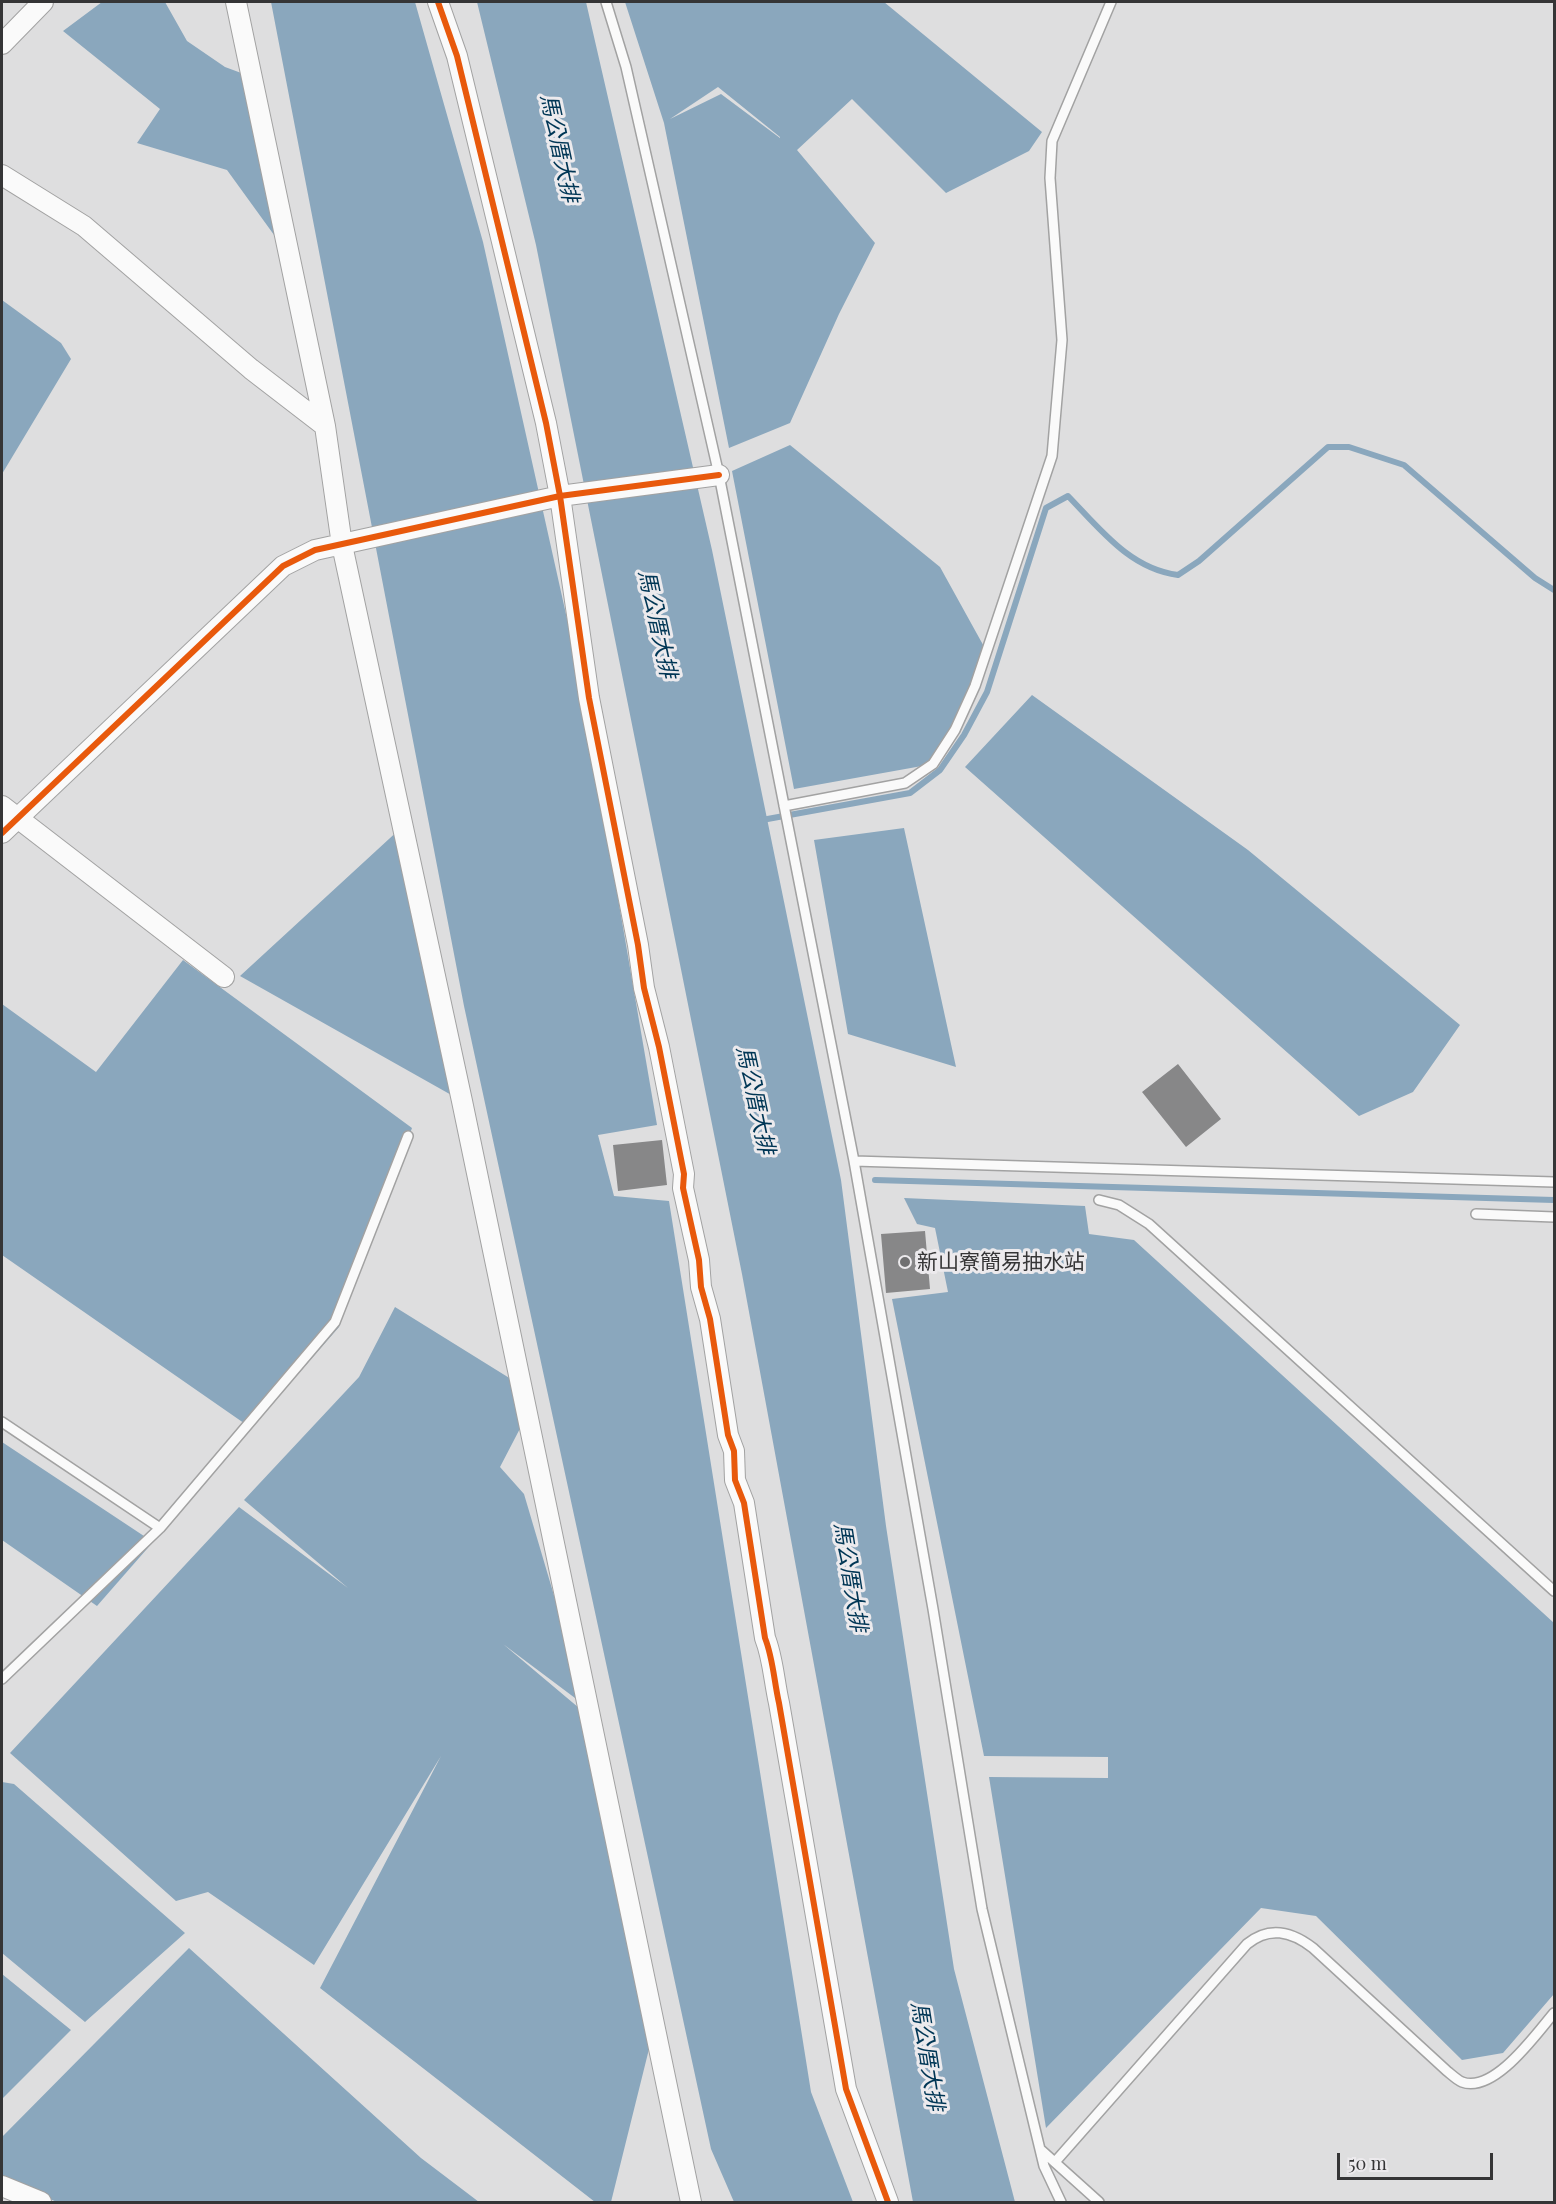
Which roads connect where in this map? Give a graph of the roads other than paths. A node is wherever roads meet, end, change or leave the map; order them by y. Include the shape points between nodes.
1 (43, 2) edge
2 (236, 2) edge
3 (438, 2) edge
4 (606, 2) edge
5 (1111, 2) edge
6 (2, 44) edge
7 (2, 175) edge
8 (325, 426) junction
9 (719, 475) junction
10 (560, 496) junction
11 (342, 545) junction
12 (2, 806) edge
13 (784, 807) junction
14 (18, 818) junction
15 (2, 833) edge
16 (224, 977) dead end
17 (408, 1136) dead end
18 (854, 1161) junction
19 (1554, 1182) edge
20 (1099, 1200) dead end
21 (1476, 1214) dead end
22 (1554, 1217) edge
23 (2, 1422) edge
24 (160, 1528) junction
25 (1554, 1591) edge
26 (2, 1679) edge
27 (1554, 2013) edge
28 (1040, 2149) junction
29 (1055, 2162) junction
30 (2, 2186) edge
31 (41, 2202) edge
32 (691, 2202) edge
33 (888, 2202) edge
34 (1061, 2202) edge
35 (1099, 2202) edge

1 - 6 street
2 - 8 street
3 - 10 street via 465,91 546,423
4 - 9 lane via 626,67
5 - 13 lane via 1052,141 1050,178 1062,340 1052,456 975,686 955,730 933,764 905,783
7 - 8 street via 84,226 251,369
8 - 11 street
9 - 10 street
9 - 13 lane
10 - 11 street
10 - 33 street via 589,698 684,1174 683,1188 701,1287 711,1318 728,1435 734,1451 735,1480 744,1503 846,2089
11 - 14 street via 315,550 283,566
11 - 32 street
12 - 14 street
13 - 18 lane
14 - 15 street
14 - 16 street
17 - 24 lane via 335,1322
18 - 19 lane
18 - 28 lane via 982,1909
20 - 25 lane via 1119,1205 1149,1224
21 - 22 lane
23 - 24 lane
24 - 26 lane
27 - 29 lane via 1494,2076 1479,2083 1462,2082 1299,1937 1264,1933 1247,1944
28 - 29 lane
28 - 34 lane
29 - 35 lane
30 - 31 street

